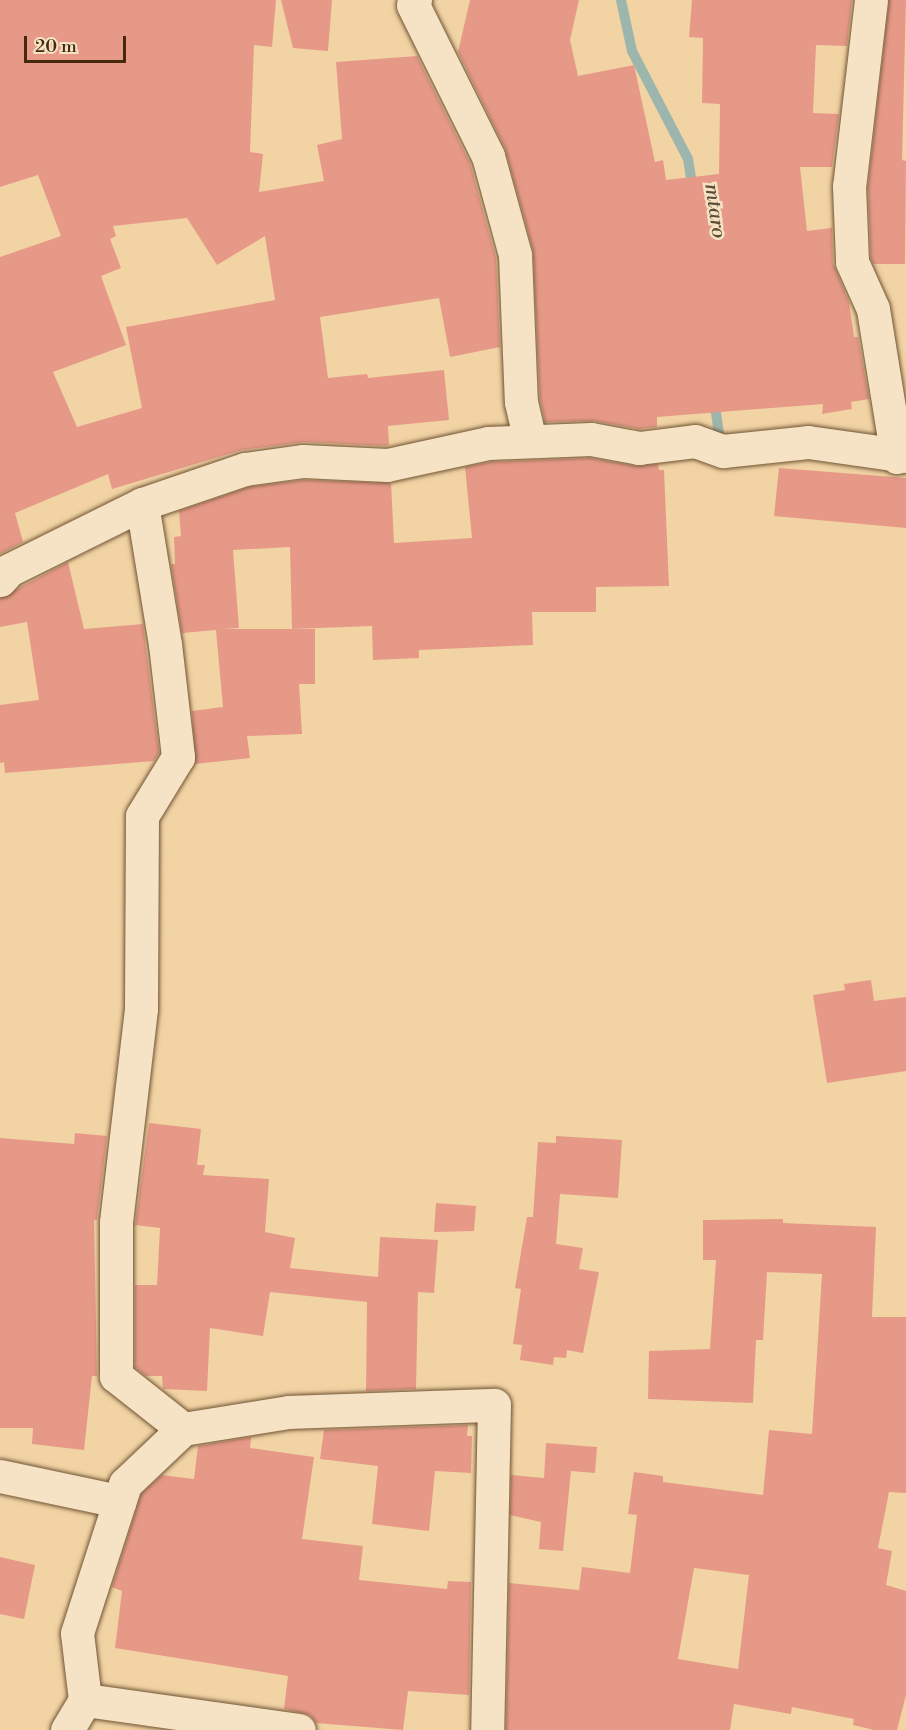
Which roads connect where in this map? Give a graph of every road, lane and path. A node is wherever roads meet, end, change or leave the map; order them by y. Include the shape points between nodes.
1 (415, 0) edge
2 (871, 0) edge
3 (530, 441) junction
4 (901, 457) edge
5 (142, 504) junction
6 (0, 580) edge
7 (183, 1429) junction
8 (0, 1476) edge
9 (119, 1501) junction
10 (86, 1700) junction
11 (67, 1730) edge
12 (299, 1730) edge
13 (487, 1730) edge

1 - 3 street via 417,14 488,156 515,255 520,402
2 - 4 street via 849,186 852,262 873,309
3 - 4 street via 591,439 639,448 695,441 723,451 808,442
3 - 5 street via 488,443 387,465 303,461 245,469
5 - 6 street via 9,570
5 - 7 street via 165,644 178,757 142,816 141,1009 116,1223 116,1377
7 - 9 street via 125,1484
7 - 13 street via 289,1412 494,1405
8 - 9 street
9 - 10 street via 77,1633
10 - 11 street
10 - 12 street

